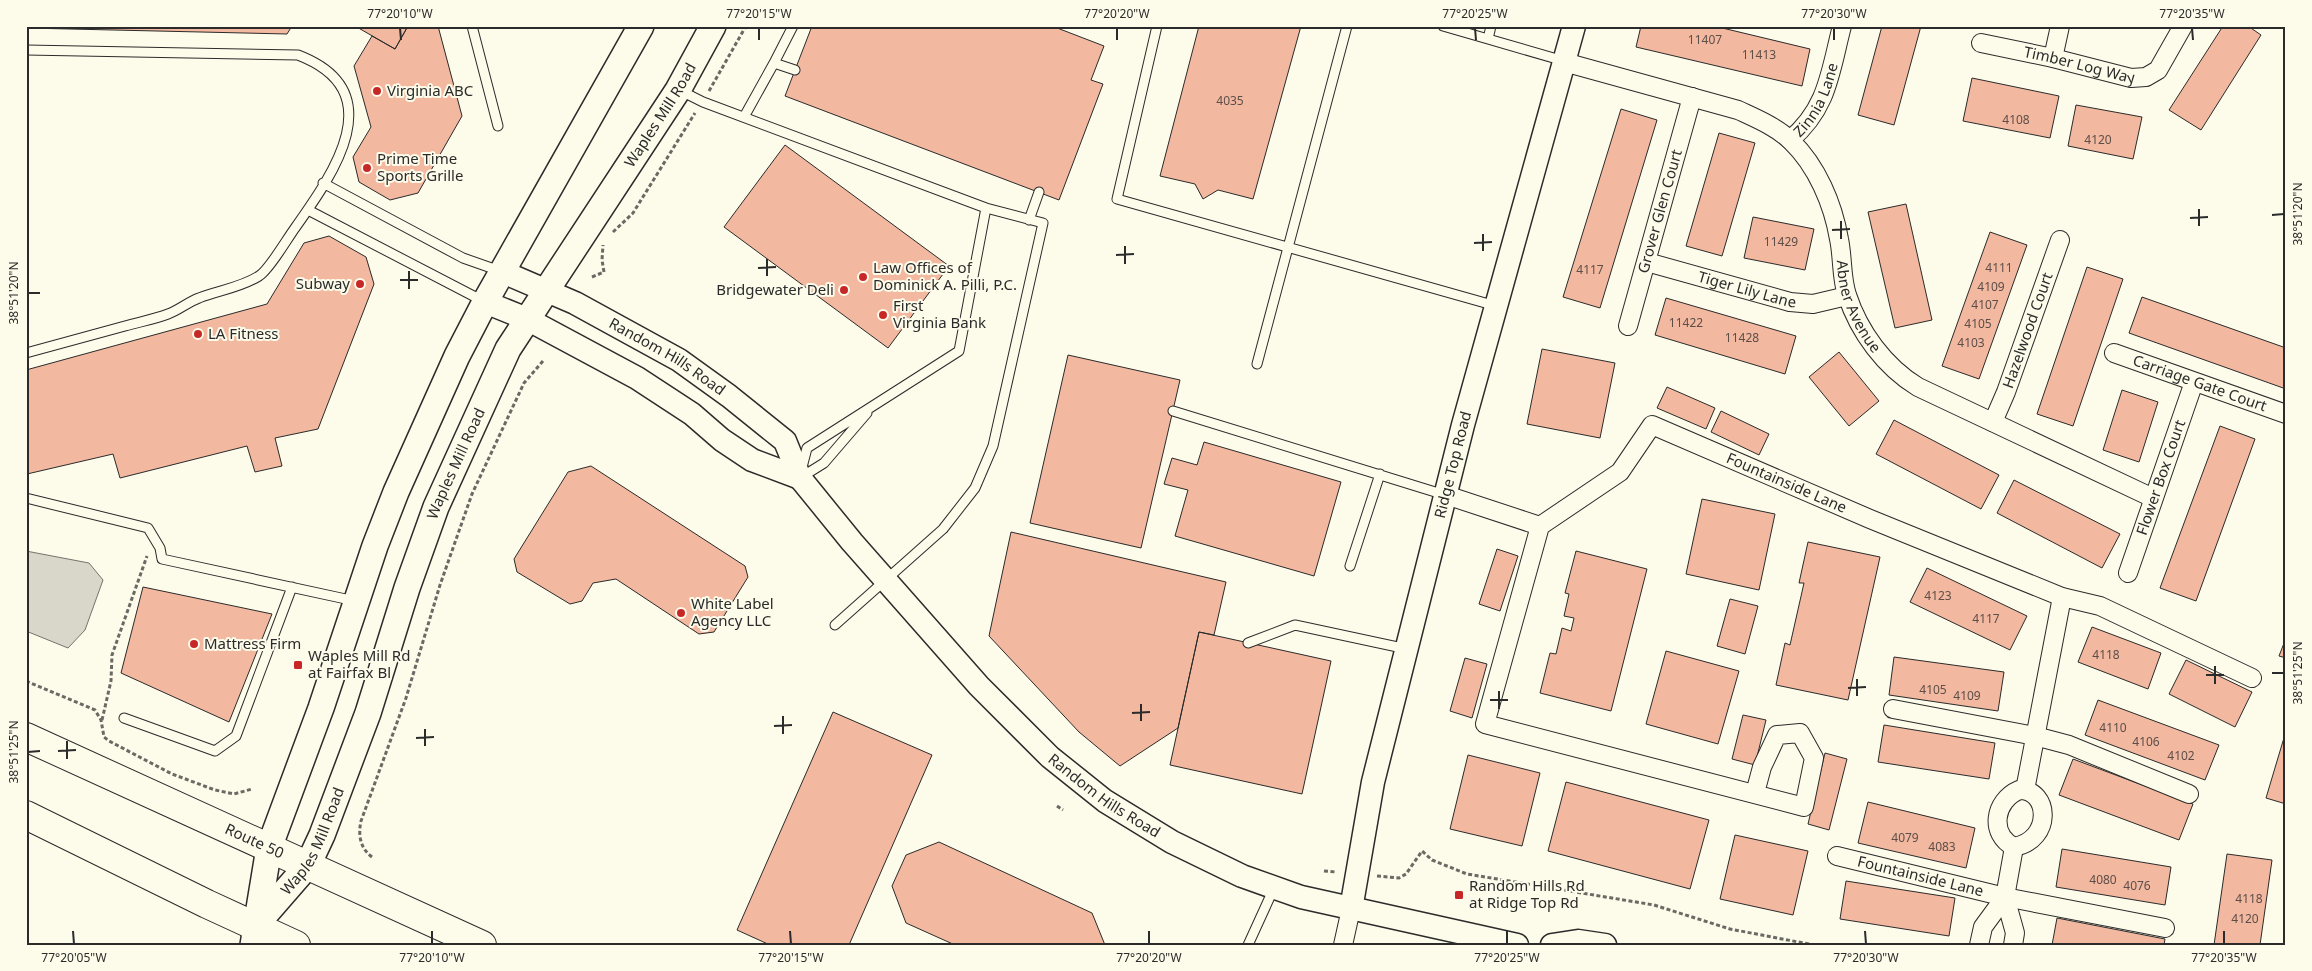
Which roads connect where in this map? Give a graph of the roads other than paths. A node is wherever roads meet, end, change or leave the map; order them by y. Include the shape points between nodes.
1 (472, 26) edge
2 (641, 26) edge
3 (713, 26) edge
4 (793, 26) edge
5 (1157, 26) edge
6 (1347, 26) edge
7 (1443, 26) edge
8 (1491, 26) edge
9 (1574, 26) edge
10 (1842, 26) edge
11 (2060, 26) edge
12 (2183, 26) edge
13 (1488, 39) junction
14 (1981, 43) dead end
15 (26, 50) edge
16 (2053, 58) junction
17 (774, 62) junction
18 (1564, 62) junction
19 (795, 70) dead end
20 (678, 90) junction
21 (1692, 97) junction
22 (744, 117) junction
23 (498, 126) dead end
24 (1790, 140) junction
25 (323, 183) junction
26 (1039, 192) dead end
27 (986, 208) junction
28 (308, 210) junction
29 (1029, 220) junction
30 (2060, 240) dead end
31 (1288, 247) junction
32 (1647, 262) junction
33 (502, 272) junction
34 (545, 291) junction
35 (1847, 296) junction
36 (485, 302) junction
37 (1496, 306) junction
38 (527, 319) junction
39 (1628, 326) dead end
40 (2114, 353) dead end
41 (26, 354) edge
42 (1257, 364) dead end
43 (2194, 382) junction
44 (873, 405) junction
45 (1173, 411) dead end
46 (2286, 414) edge
47 (1993, 422) junction
48 (1380, 474) junction
49 (800, 478) junction
50 (1446, 495) junction
51 (26, 498) edge
52 (2153, 498) junction
53 (1540, 526) junction
54 (1350, 566) dead end
55 (2128, 573) dead end
56 (887, 581) junction
57 (292, 587) junction
58 (2062, 596) junction
59 (356, 601) junction
60 (835, 625) dead end
61 (1248, 643) dead end
62 (1407, 649) junction
63 (2252, 678) dead end
64 (1893, 709) dead end
65 (124, 718) dead end
66 (2035, 736) junction
67 (26, 737) edge
68 (2025, 790) junction
69 (1755, 793) dead end
70 (2189, 794) dead end
71 (26, 816) edge
72 (2014, 847) junction
73 (269, 848) junction
74 (1837, 856) dead end
75 (308, 865) junction
76 (1275, 888) junction
77 (2005, 897) junction
78 (1351, 908) junction
79 (2165, 928) dead end
80 (254, 936) edge
81 (296, 945) edge
82 (482, 945) edge
83 (1248, 945) edge
84 (1343, 945) edge
85 (1517, 945) edge
86 (1552, 945) edge
87 (1605, 945) edge
88 (1979, 945) edge
89 (2013, 945) edge

1 - 23 lane
2 - 33 main road, Waples Mill Road
3 - 20 main road, Waples Mill Road
4 - 17 lane
5 - 31 lane via 1117,199
6 - 31 lane
7 - 13 lane
8 - 13 lane
9 - 18 street, Ridge Top Road
10 - 24 street, Zinnia Lane via 1822,100 1803,129
11 - 16 street
12 - 16 street, Timber Log Way via 2158,70 2146,77 2130,78
13 - 18 lane
14 - 16 street, Timber Log Way
15 - 25 lane via 298,55 316,62 327,69 340,85 350,118 347,136
17 - 19 lane
17 - 22 lane
18 - 21 street, Abner Avenue
18 - 37 street, Ridge Top Road
20 - 22 lane
20 - 34 main road, Waples Mill Road
21 - 24 street, Abner Avenue via 1738,110
21 - 32 street, Grover Glen Court
22 - 27 lane
24 - 35 street, Abner Avenue via 1815,173 1830,204
25 - 28 lane
25 - 33 lane via 463,258
26 - 29 lane
27 - 29 lane
27 - 44 lane via 959,351
28 - 36 lane
28 - 41 lane via 261,275 247,283 199,298 168,314
29 - 56 lane via 1043,224 993,446 975,488 943,529
30 - 47 street, Hazelwood Court
31 - 37 lane
31 - 42 lane
32 - 35 street, Tiger Lily Lane via 1790,302 1813,304
32 - 39 street, Grover Glen Court
33 - 34 street, Random Hills Road
33 - 36 main road, Waples Mill Road
34 - 38 main road, Waples Mill Road
34 - 49 street, Random Hills Road via 575,302 679,360 729,396 785,441
35 - 47 street, Abner Avenue via 1867,336 1897,372 1918,387
36 - 38 street, Random Hills Road
36 - 59 main road, Waples Mill Road via 396,492
37 - 50 street, Ridge Top Road
38 - 49 street, Random Hills Road via 637,378 692,414 752,460
38 - 75 main road, Waples Mill Road via 496,375 436,507 368,713
40 - 43 street, Carriage Gate Court
43 - 46 street, Carriage Gate Court
43 - 52 street, Flower Box Court
44 - 49 lane via 824,462
44 - 49 lane via 807,448
45 - 48 lane
47 - 52 street, Abner Avenue
48 - 50 lane
48 - 54 lane
49 - 56 street, Random Hills Road
50 - 53 street
50 - 62 street, Ridge Top Road
51 - 57 lane via 148,528 155,537 162,559
52 - 55 street, Flower Box Court
53 - 58 street, Fountainside Lane via 1620,472 1652,425 1870,519
53 - 69 street via 1485,724
56 - 60 lane
56 - 76 street, Random Hills Road via 1004,712 1105,801 1172,842
57 - 59 lane
57 - 65 lane via 236,736 216,752
58 - 63 street, Fountainside Lane via 2100,606
58 - 66 street
59 - 73 main road, Waples Mill Road via 321,708
61 - 62 lane via 1294,625
62 - 78 street, Ridge Top Road via 1373,782
64 - 66 street
66 - 68 street
66 - 70 street via 2069,745
67 - 73 main road, Route 50
68 - 72 street via 2008,796 1998,815 2000,833
68 - 72 street via 2039,803 2042,824 2032,840
71 - 80 main road
72 - 77 street, Fountainside Lane
73 - 75 main road, Route 50
73 - 80 main road, Waples Mill Road
74 - 77 street, Fountainside Lane
75 - 80 main road, Waples Mill Road
75 - 82 main road, Route 50
76 - 78 street, Random Hills Road
76 - 83 lane
77 - 79 street, Fountainside Lane
77 - 88 street, Fountainside Lane via 1983,927
77 - 89 street, Fountainside Lane via 2015,933
78 - 84 street
78 - 85 street, Random Hills Road
80 - 81 main road
86 - 87 street via 1578,941

